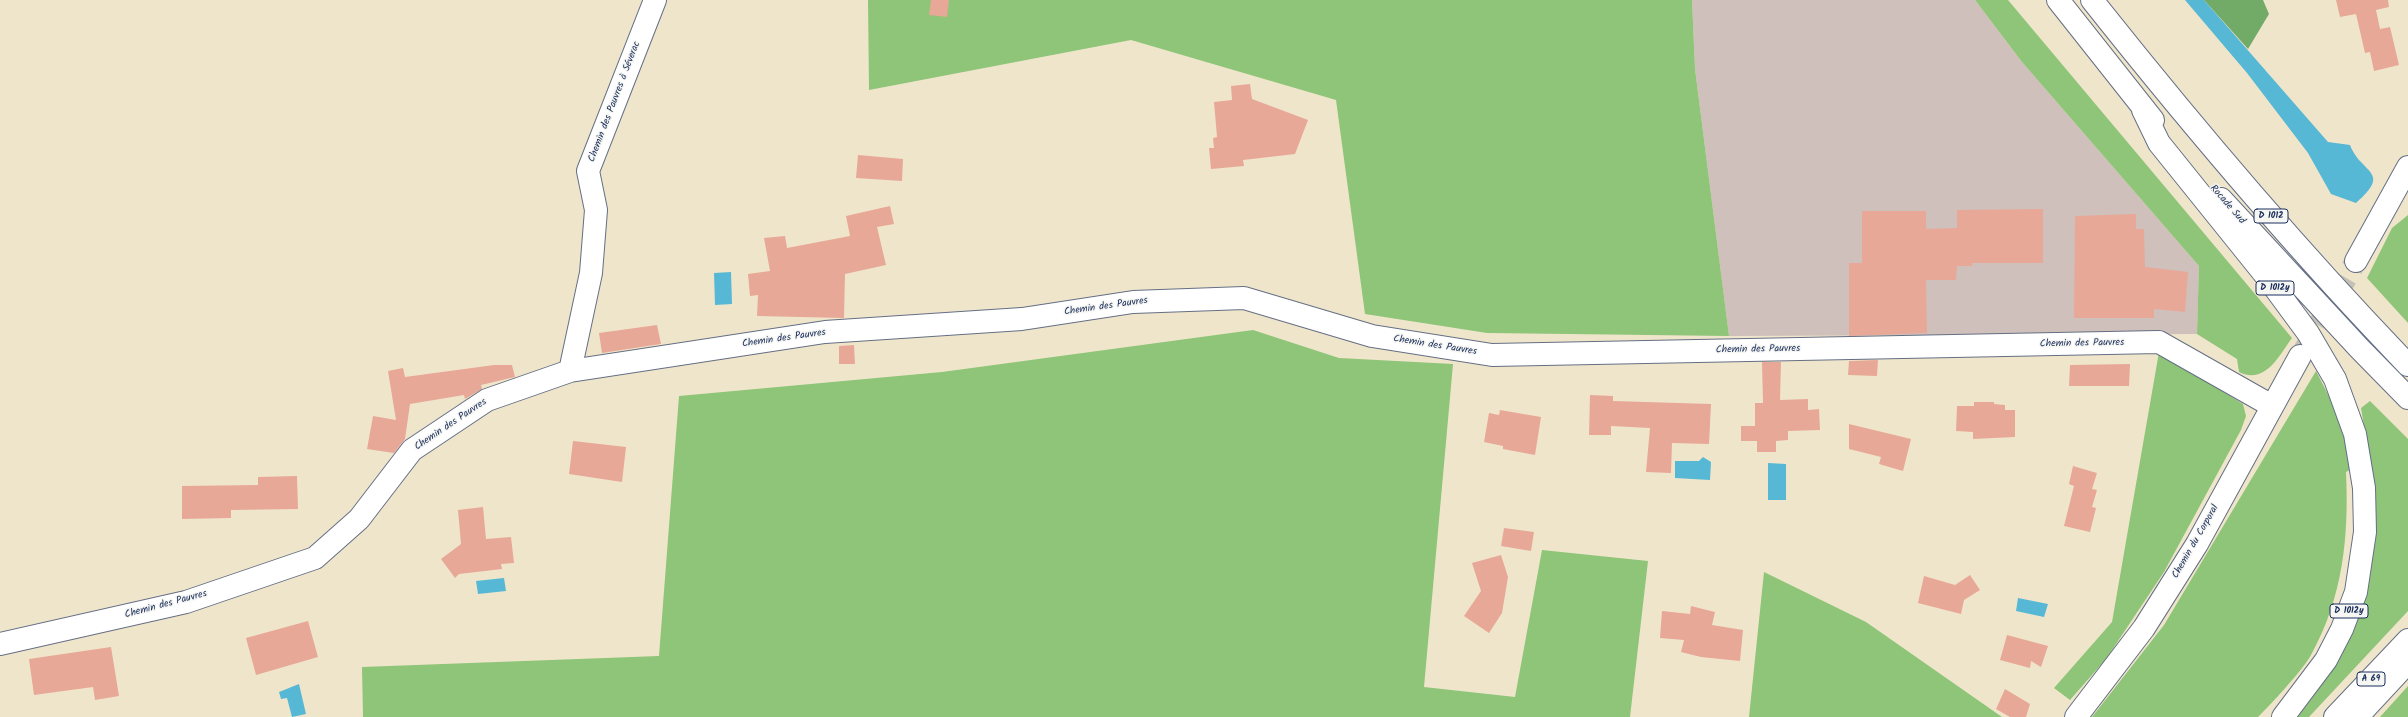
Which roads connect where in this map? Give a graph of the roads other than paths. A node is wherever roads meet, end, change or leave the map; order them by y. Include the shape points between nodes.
1 (655, 0) edge
2 (2058, 0) edge
3 (2092, 0) edge
4 (2144, 110) junction
5 (2406, 176) edge
6 (2356, 260) tunnel mouth
7 (2381, 337) junction
8 (2300, 356) tunnel mouth
9 (2408, 360) edge
10 (2408, 365) edge
11 (570, 371) junction
12 (2408, 398) edge
13 (2272, 406) junction
14 (2408, 640) edge
15 (0, 644) edge
16 (2408, 662) edge
17 (2076, 717) edge
18 (2283, 717) edge
19 (2335, 717) edge
20 (2357, 717) edge

1 - 11 main road, Chemin des Pauvres à Séverac via 588,171 596,210 592,273
2 - 4 main road, Rocade Sud
3 - 7 main road, D 1012 via 2165,92 2269,214
4 - 12 main road, Rocade Sud / D 1012 via 2240,220
4 - 18 main road, D 1012y via 2159,143 2266,276 2308,333 2335,379 2355,434 2364,488 2365,532 2356,592 2342,629 2326,660
5 - 6 main road
7 - 9 main road
7 - 10 main road, D 1012
8 - 13 main road, Chemin du Corporal
11 - 13 main road, Chemin des Pauvres via 825,332 1022,320 1134,302 1244,298 1372,336 1492,355 2158,342
11 - 15 main road, Chemin des Pauvres via 487,400 412,450 359,519 315,558 186,602
13 - 17 main road, Chemin du Corporal via 2197,544 2144,628
14 - 19 main road, A 69
16 - 20 main road, A 69

